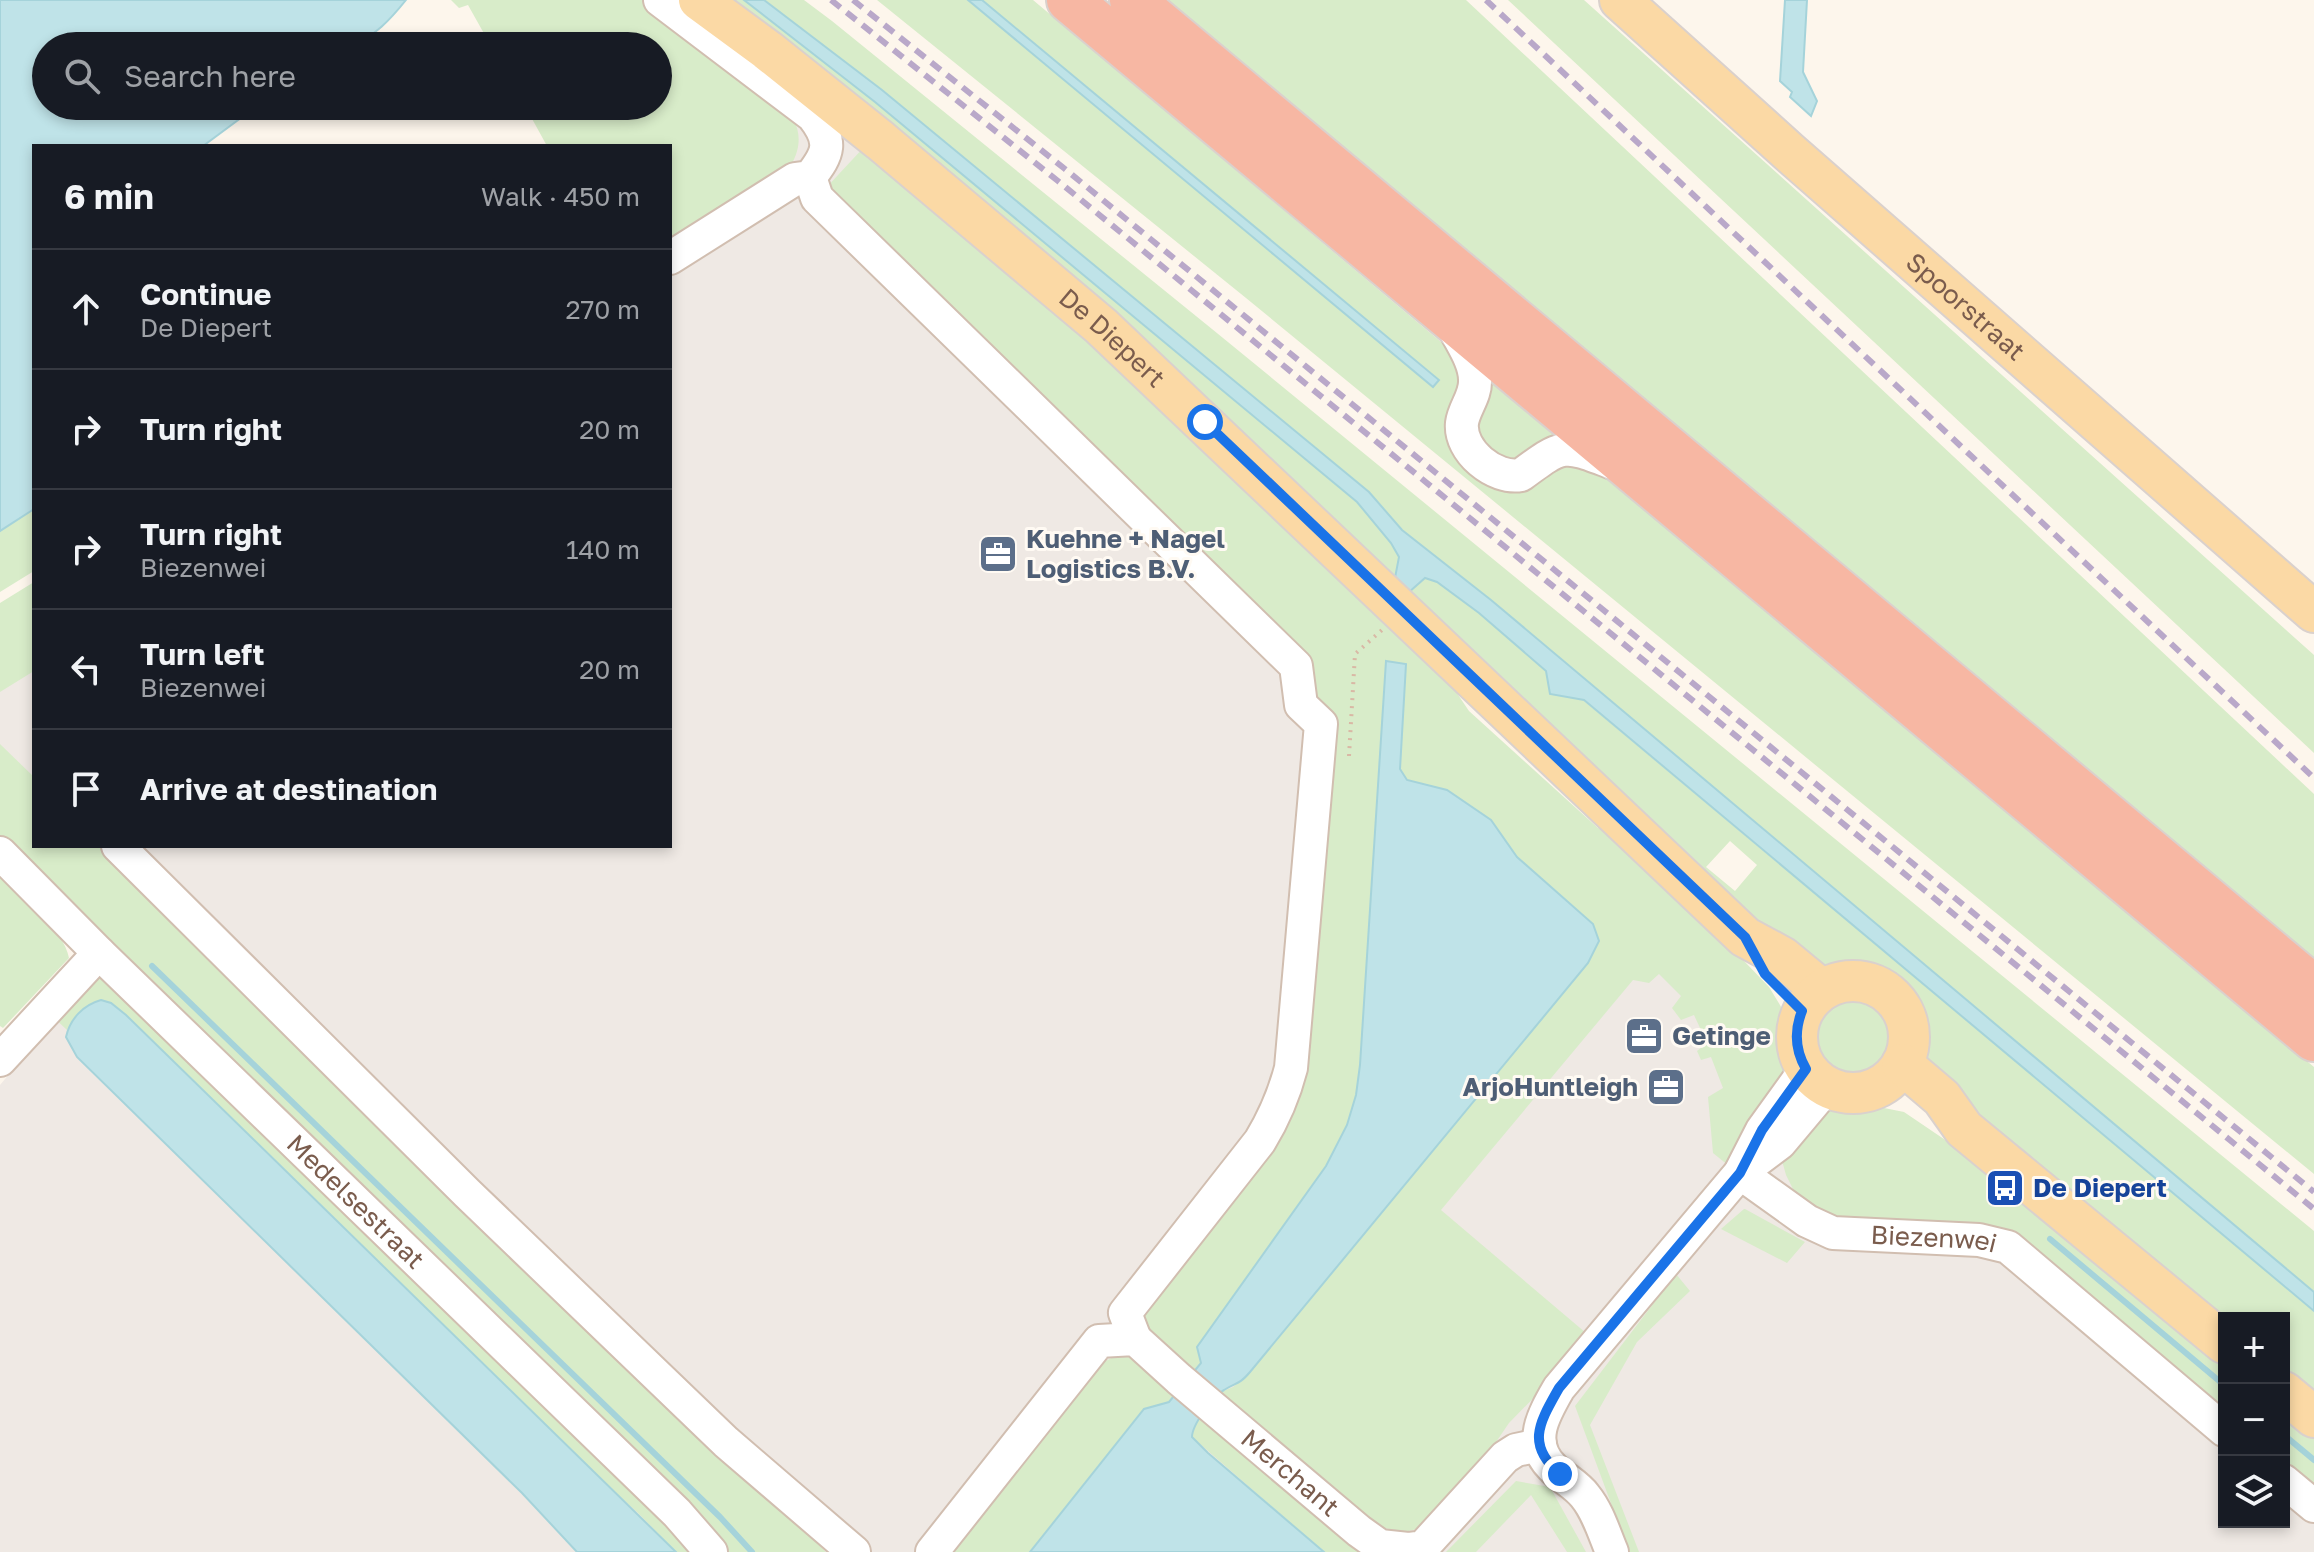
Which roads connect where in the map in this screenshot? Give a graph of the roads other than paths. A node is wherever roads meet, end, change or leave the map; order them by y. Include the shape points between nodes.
1 (660, 0) edge
2 (699, 0) edge
3 (1069, 0) edge
4 (1132, 0) edge
5 (1620, 0) edge
6 (810, 177) junction
7 (672, 257) edge
8 (1447, 315) junction
9 (1632, 470) junction
10 (2314, 612) edge
11 (120, 848) edge
12 (0, 853) edge
13 (99, 953) junction
14 (2314, 988) edge
15 (1812, 1000) junction
16 (2314, 1039) edge
17 (0, 1060) edge
18 (1893, 1074) junction
19 (1817, 1078) junction
20 (1740, 1173) junction
21 (2218, 1338) edge
22 (1135, 1339) junction
23 (2290, 1397) edge
24 (2314, 1417) edge
25 (2218, 1425) edge
26 (1540, 1445) junction
27 (2290, 1486) edge
28 (2314, 1506) edge
29 (1407, 1550) edge
30 (711, 1552) edge
31 (854, 1552) edge
32 (932, 1552) edge
33 (1612, 1552) edge

1 - 6 street via 813,116 827,149
2 - 15 main road, De Diepert via 881,141 1101,326 1745,937 1765,974
3 - 8 highway
4 - 14 highway
5 - 10 main road, Spoorstraat
6 - 7 street via 795,179
6 - 22 street via 817,198 1296,666 1301,705 1321,724 1286,1089 1260,1141 1125,1313
8 - 9 highway
8 - 9 street via 1474,370 1464,436 1489,468 1501,475 1521,475 1563,448
9 - 16 highway
11 - 31 street via 692,1409
12 - 13 street, Medelsestraat
13 - 17 street
13 - 30 street, Medelsestraat via 677,1513
15 - 18 main road via 1839,982 1876,985 1891,995 1903,1010 1909,1046
15 - 19 main road via 1797,1026 1797,1041 1799,1055
18 - 19 main road via 1871,1091 1856,1094
18 - 21 main road via 1942,1098 1964,1129
19 - 20 street via 1762,1130
20 - 25 street, Biezenwei via 1807,1221 1833,1233 1979,1240 2008,1247
20 - 26 street via 1559,1388 1540,1424
22 - 29 street, Merchant via 1359,1531 1380,1546
22 - 32 street via 1099,1341
23 - 24 main road
26 - 29 street, Merchant via 1505,1457 1423,1547
26 - 33 street via 1550,1466 1588,1500
27 - 28 street

